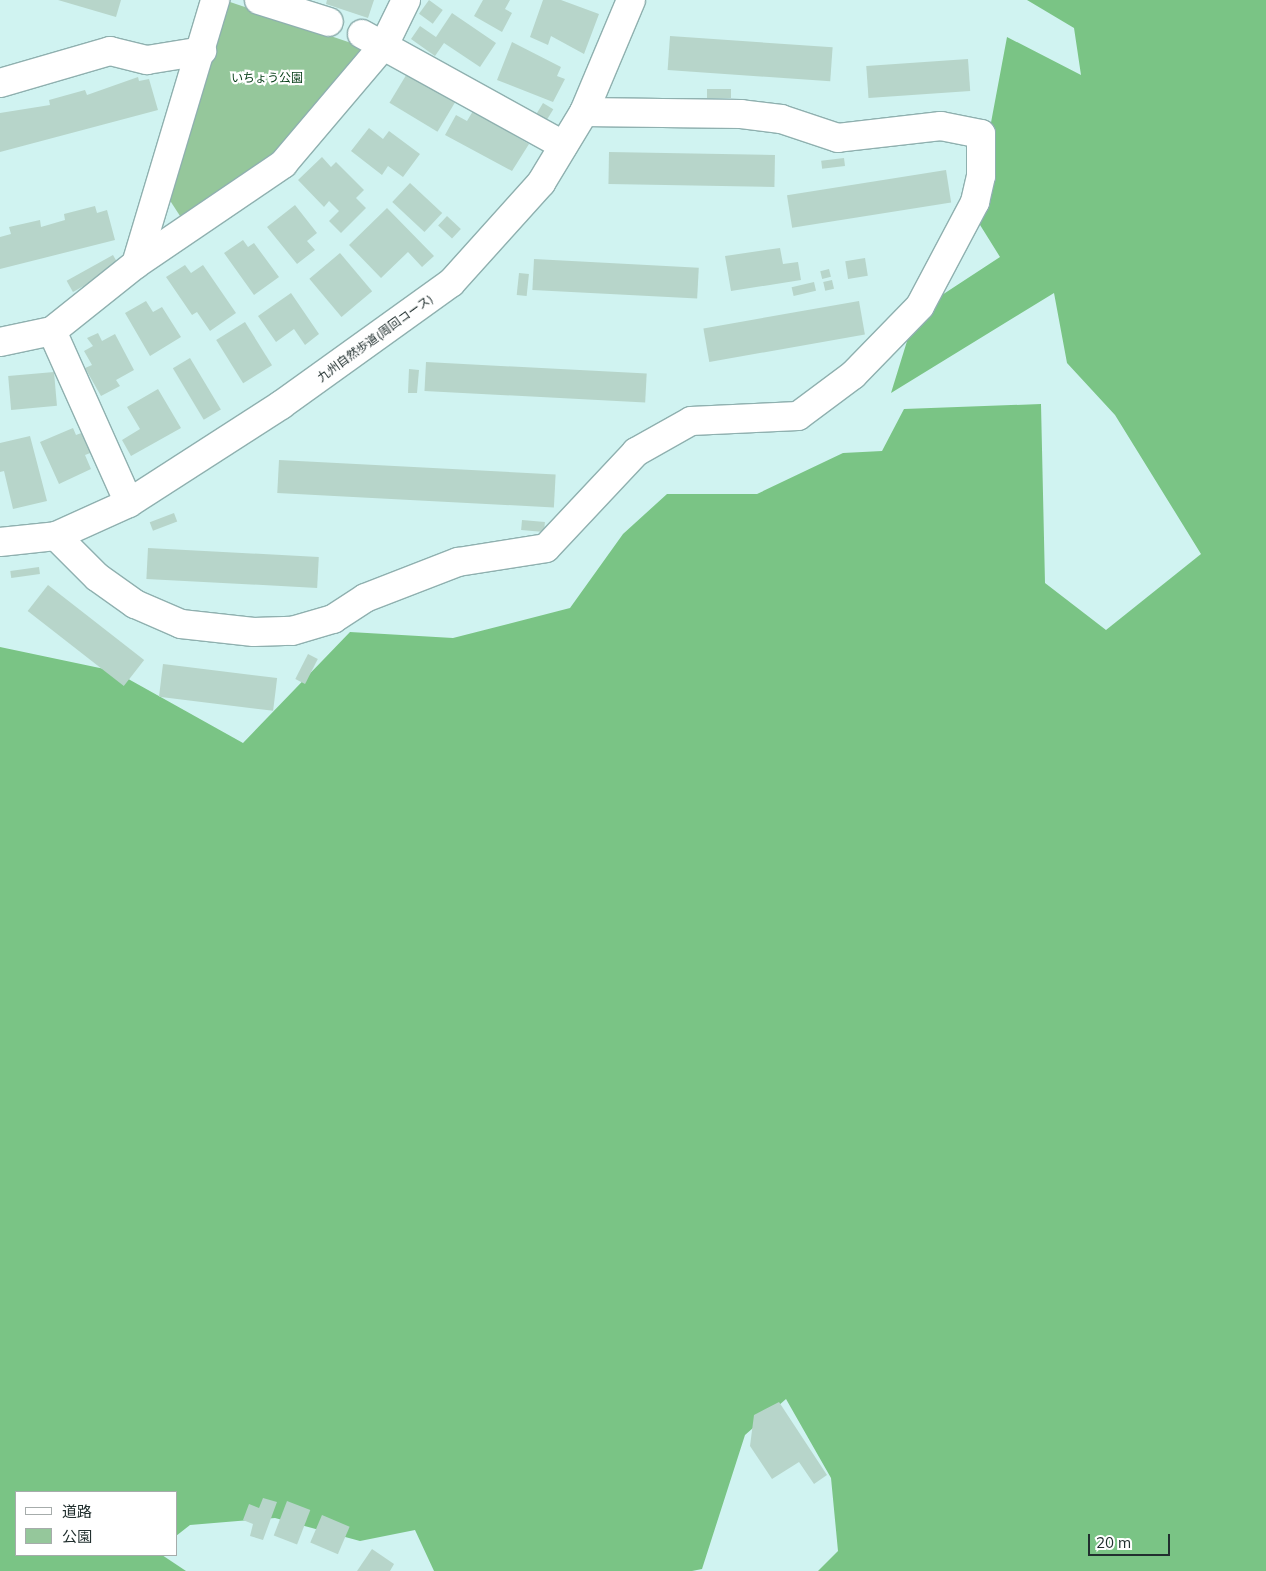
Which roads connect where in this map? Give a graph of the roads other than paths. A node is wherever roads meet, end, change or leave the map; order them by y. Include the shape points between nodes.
1 (215, 0) edge
2 (259, 0) edge
3 (406, 0) edge
4 (631, 0) edge
5 (330, 22) dead end
6 (373, 39) junction
7 (202, 51) junction
8 (0, 84) edge
9 (584, 112) junction
10 (563, 145) junction
11 (136, 264) junction
12 (52, 330) junction
13 (0, 342) edge
14 (130, 503) junction
15 (56, 536) junction
16 (0, 542) edge

1 - 7 street
2 - 5 street
3 - 6 street
4 - 9 street, 九州自然歩道(周回コース)
6 - 10 street
6 - 11 street via 283,164
7 - 8 street via 148,60 110,51
7 - 11 street
9 - 10 street, 九州自然歩道(周回コース)
9 - 15 street via 741,114 781,119 838,138 940,126 981,134 982,176 975,202 920,306 853,375 798,416 691,421 636,452 546,548 458,562 365,598 333,619 292,631 254,632 181,624 135,604 97,577
10 - 14 street, 九州自然歩道(周回コース) via 541,183 451,283 289,399
11 - 12 street
12 - 13 street
12 - 14 street
14 - 15 street, 九州自然歩道(周回コース)
15 - 16 street, 九州自然歩道(周回コース)

